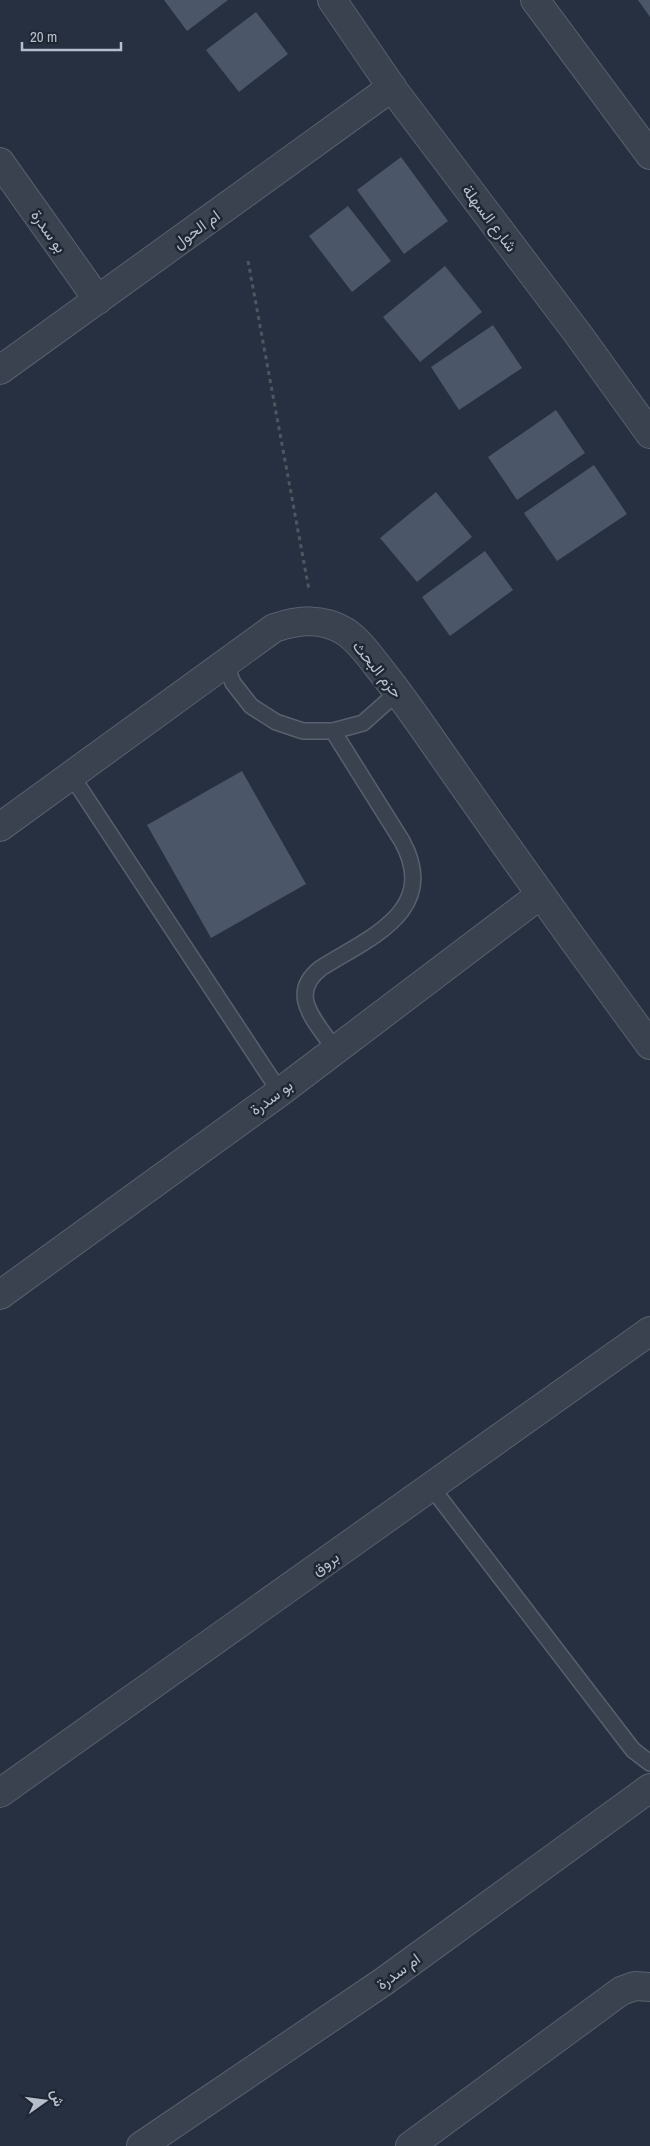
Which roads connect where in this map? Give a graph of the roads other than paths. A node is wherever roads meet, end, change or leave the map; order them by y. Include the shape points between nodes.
1 (332, 0) edge
2 (534, 0) edge
3 (392, 87) junction
4 (650, 155) edge
5 (0, 162) edge
6 (98, 300) junction
7 (0, 370) edge
8 (650, 434) edge
9 (225, 663) junction
10 (398, 692) junction
11 (333, 731) junction
12 (71, 775) junction
13 (0, 828) edge
14 (540, 895) junction
15 (650, 1045) edge
16 (335, 1050) junction
17 (280, 1092) junction
18 (0, 1295) edge
19 (650, 1331) edge
20 (432, 1488) junction
21 (650, 1763) edge
22 (650, 1788) edge
23 (0, 1793) edge
24 (650, 1987) edge
25 (416, 2144) edge
26 (141, 2146) edge

1 - 3 street, شارع السهلة
2 - 4 street
3 - 6 street, ام الحول
3 - 8 street, شارع السهلة
5 - 6 street, بو سدرة
6 - 7 street, ام الحول
9 - 10 street, حزم البحث via 274,628 294,621 315,620 347,632
9 - 11 lane via 233,684 251,706 276,722 303,731
9 - 12 street, حزم البحث
10 - 11 lane via 363,723
10 - 14 street, حزم البحث
11 - 16 lane via 402,841 411,857 414,875 404,909 392,922 312,974 306,984 306,1006
12 - 13 street, حزم البحث
12 - 17 lane
14 - 15 street, حزم البحث
14 - 16 street, بو سدرة
16 - 17 street, بو سدرة
17 - 18 street, بو سدرة
19 - 20 street, بروق
20 - 21 lane via 633,1750
20 - 23 street, بروق
22 - 26 street, ام سدرة via 384,1982
24 - 25 street via 635,1986 621,1991

